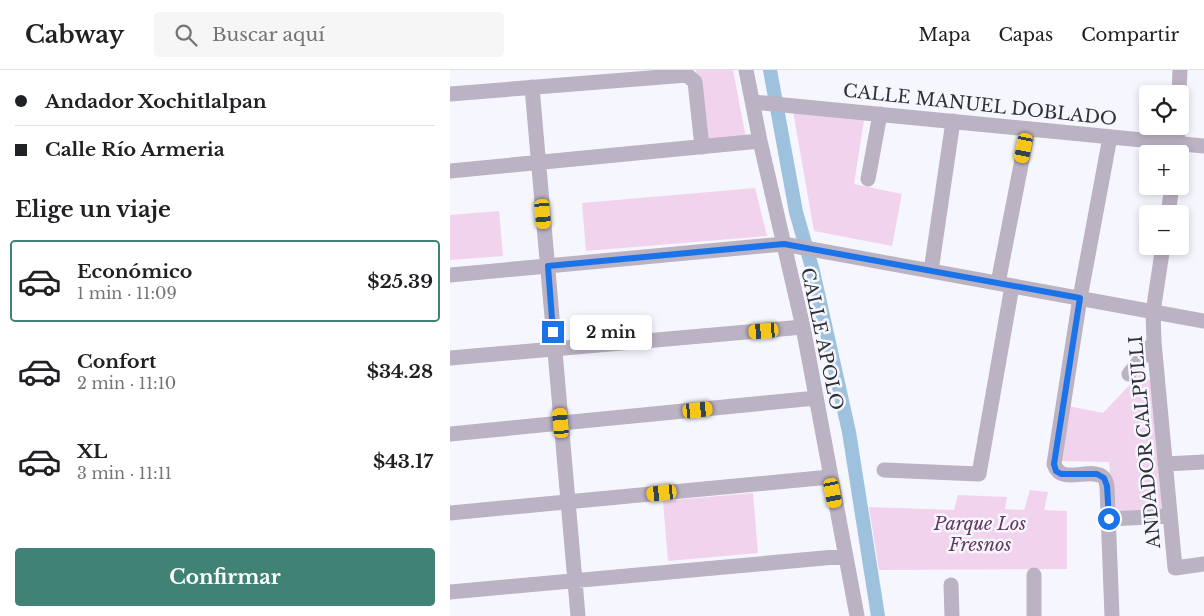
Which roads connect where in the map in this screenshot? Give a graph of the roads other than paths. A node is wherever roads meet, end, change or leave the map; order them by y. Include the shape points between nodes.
1 (746, 70) edge
2 (1180, 70) edge
3 (1179, 85) edge
4 (532, 87) junction
5 (450, 94) edge
6 (760, 102) junction
7 (880, 114) junction
8 (953, 121) junction
9 (1028, 129) junction
10 (1110, 137) junction
11 (760, 141) junction
12 (1155, 145) edge
13 (702, 146) junction
14 (1204, 146) edge
15 (1189, 148) edge
16 (539, 162) junction
17 (450, 171) edge
18 (868, 179) dead end
19 (790, 245) junction
20 (1162, 255) edge
21 (548, 266) junction
22 (932, 271) junction
23 (450, 275) edge
24 (1005, 284) junction
25 (1080, 298) junction
26 (1153, 312) junction
27 (1204, 321) edge
28 (803, 327) junction
29 (1154, 342) junction
30 (555, 349) junction
31 (450, 358) edge
32 (1129, 374) dead end
33 (816, 398) junction
34 (561, 423) junction
35 (450, 434) edge
36 (1204, 462) edge
37 (1166, 464) junction
38 (884, 470) dead end
39 (830, 477) junction
40 (568, 502) junction
41 (450, 513) edge
42 (1170, 516) junction
43 (1109, 519) junction
44 (846, 556) junction
45 (1204, 564) edge
46 (1034, 575) dead end
47 (575, 581) junction
48 (951, 585) dead end
49 (450, 592) edge
50 (1116, 614) edge
51 (578, 616) edge
52 (857, 616) edge
53 (952, 616) edge
54 (1034, 616) edge

1 - 6 street, CALLE APOLO
2 - 3 street
4 - 5 street
4 - 13 street via 687,75 695,82
4 - 16 street
6 - 7 street, CALLE MANUEL DOBLADO
6 - 11 street, CALLE APOLO
7 - 8 street, CALLE MANUEL DOBLADO
7 - 18 street
8 - 9 street, CALLE MANUEL DOBLADO
8 - 22 street
9 - 10 street, CALLE MANUEL DOBLADO
9 - 24 street
10 - 12 street, CALLE MANUEL DOBLADO
10 - 25 street
11 - 13 street
11 - 19 street, CALLE APOLO
13 - 16 street
14 - 15 street, CALLE MANUEL DOBLADO
16 - 17 street
16 - 21 street
19 - 21 street
19 - 22 street
19 - 28 street, CALLE APOLO
20 - 26 street, ANDADOR CALPULLI
21 - 23 street
21 - 30 street
22 - 24 street
24 - 25 street
24 - 38 street via 980,474
25 - 26 street
25 - 43 street via 1054,464 1061,474 1097,474 1104,478
26 - 27 street
26 - 29 street, ANDADOR CALPULLI
28 - 30 street
28 - 33 street, CALLE APOLO
29 - 32 street
29 - 37 street, ANDADOR CALPULLI
30 - 31 street
30 - 34 street
33 - 34 street
33 - 39 street, CALLE APOLO
34 - 35 street
34 - 40 street
36 - 37 street
37 - 42 street, ANDADOR CALPULLI
39 - 40 street
39 - 44 street, CALLE APOLO
40 - 41 street
40 - 47 street
42 - 43 street
42 - 45 street, ANDADOR CALPULLI via 1175,568
43 - 50 street
44 - 47 street
44 - 52 street, CALLE APOLO
46 - 54 street
47 - 49 street
47 - 51 street
48 - 53 street

